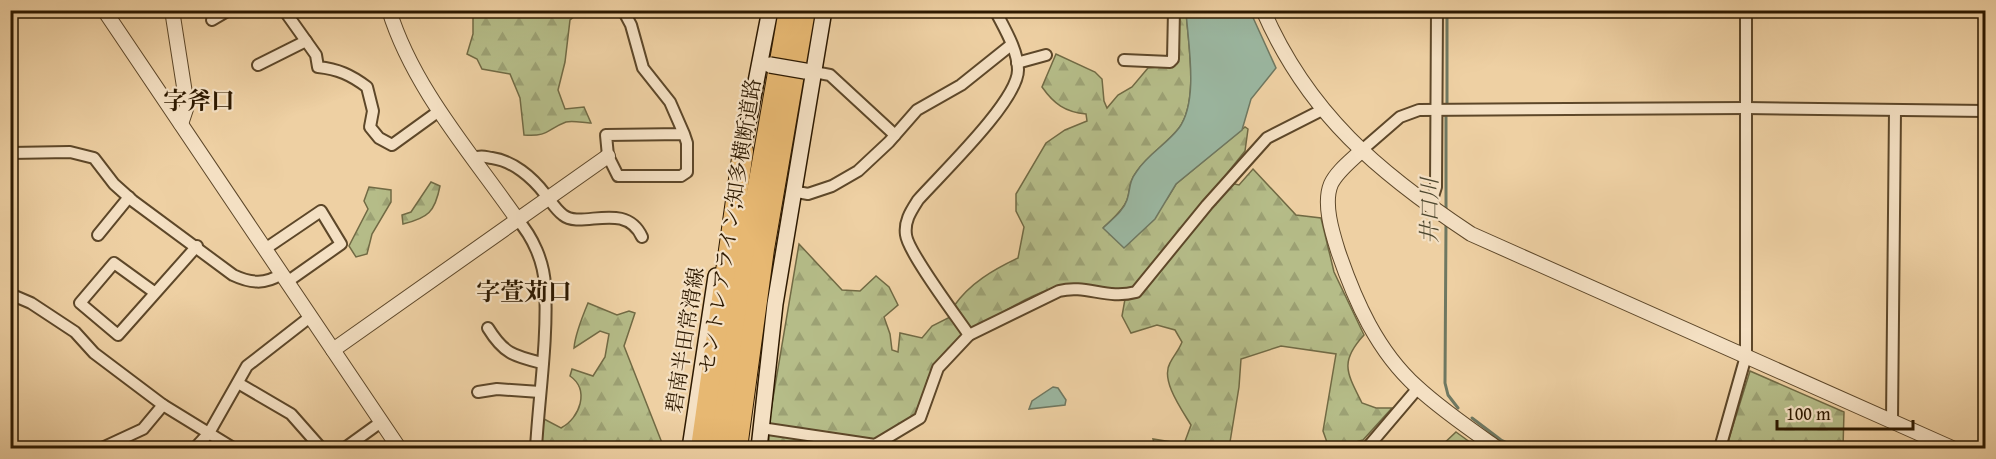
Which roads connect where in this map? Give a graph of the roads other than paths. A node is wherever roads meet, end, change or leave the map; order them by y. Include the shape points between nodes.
1 (104, 10) edge
2 (172, 10) edge
3 (229, 10) edge
4 (284, 10) edge
5 (389, 10) edge
6 (623, 10) edge
7 (770, 10) edge
8 (789, 10) edge
9 (805, 10) edge
10 (824, 10) edge
11 (995, 10) edge
12 (1174, 10) edge
13 (1263, 10) edge
14 (1437, 10) edge
15 (1746, 10) edge
16 (212, 20) dead end
17 (306, 41) junction
18 (1011, 45) junction
19 (1046, 55) dead end
20 (1124, 60) dead end
21 (1017, 63) junction
22 (765, 64) junction
23 (258, 65) dead end
24 (809, 71) junction
25 (1746, 108) junction
26 (1436, 109) junction
27 (1322, 110) junction
28 (1895, 110) junction
29 (439, 111) junction
30 (1986, 111) edge
31 (181, 124) junction
32 (684, 134) junction
33 (895, 135) junction
34 (1362, 150) junction
35 (743, 151) junction
36 (10, 153) edge
37 (608, 156) junction
38 (474, 158) junction
39 (792, 191) junction
40 (129, 197) junction
41 (548, 198) junction
42 (1430, 206) junction
43 (517, 219) junction
44 (98, 235) dead end
45 (642, 237) dead end
46 (196, 246) junction
47 (265, 249) junction
48 (284, 278) junction
49 (154, 292) junction
50 (10, 294) edge
51 (310, 317) junction
52 (488, 328) dead end
53 (969, 335) junction
54 (333, 351) junction
55 (1746, 356) junction
56 (542, 363) junction
57 (238, 383) junction
58 (1418, 388) junction
59 (478, 392) dead end
60 (540, 392) junction
61 (163, 405) junction
62 (1892, 421) junction
63 (381, 422) junction
64 (760, 428) junction
65 (209, 433) junction
66 (102, 448) edge
67 (195, 448) edge
68 (233, 448) edge
69 (321, 448) edge
70 (345, 448) edge
71 (399, 448) edge
72 (536, 448) edge
73 (690, 448) edge
74 (701, 448) edge
75 (720, 448) edge
76 (736, 448) edge
77 (759, 448) edge
78 (1367, 448) edge
79 (1497, 448) edge
80 (1720, 448) edge
81 (1952, 448) edge

1 - 31 street
2 - 31 street via 187,106
3 - 16 street
4 - 17 street
5 - 29 street
6 - 32 street via 643,68 670,102
7 - 22 main road, 碧南半田常滑線
8 - 75 highway, セントレアライン;知多横断道路 via 747,250
9 - 76 highway, セントレアライン;知多横断道路 via 765,237
10 - 24 main road
11 - 18 street
12 - 20 street via 1173,59
13 - 27 street
14 - 26 street
15 - 25 street
17 - 23 street
17 - 29 street via 316,55 318,67 350,74 367,87 373,111 370,127 379,138 392,144
18 - 21 street
18 - 33 street via 961,85 917,110
19 - 21 street
21 - 53 street via 1017,80 1003,105 918,200 906,224 909,247
22 - 24 main road, bridge
22 - 35 main road, 碧南半田常滑線
24 - 33 street via 830,75
24 - 39 main road
25 - 26 street
25 - 28 street
25 - 55 street
26 - 34 street via 1400,117
26 - 42 street via 1436,187
27 - 34 street
27 - 53 street via 1267,138 1136,292 1120,296 1072,288 1059,291
28 - 30 street
28 - 62 street
29 - 38 street
31 - 47 street
32 - 37 street via 606,135
32 - 37 street via 687,172 681,176 618,177
33 - 39 street via 858,171 832,186 808,194
34 - 42 street
34 - 58 street via 1331,184 1328,200 1332,228 1350,287 1364,315 1389,356
35 - 73 main road, 碧南半田常滑線 via 720,256
35 - 74 highway
36 - 40 street via 70,152 94,158
37 - 41 street
38 - 41 street via 507,161
38 - 43 street
39 - 64 main road
40 - 44 street
40 - 46 street
41 - 43 street
41 - 45 street via 567,218 602,216 618,220 638,229
42 - 55 street via 1471,234
43 - 54 street
43 - 56 street via 531,238 543,272
46 - 48 street via 242,279 262,282
46 - 49 street
47 - 48 street
47 - 48 street via 321,211 341,244
48 - 51 street
49 - 49 street via 118,335 80,303 114,263
50 - 61 street via 75,332 94,353
51 - 54 street
51 - 57 street via 246,366
52 - 56 street via 510,354
53 - 64 street via 938,368 920,418 875,445
54 - 63 street
55 - 62 street
55 - 80 street
56 - 60 street
57 - 65 street
57 - 69 street via 291,414
58 - 78 street
58 - 79 street
59 - 60 street
60 - 72 street
61 - 65 street
61 - 66 street via 143,429
62 - 81 street
63 - 70 street
63 - 71 street
64 - 77 main road
65 - 67 street
65 - 68 street

